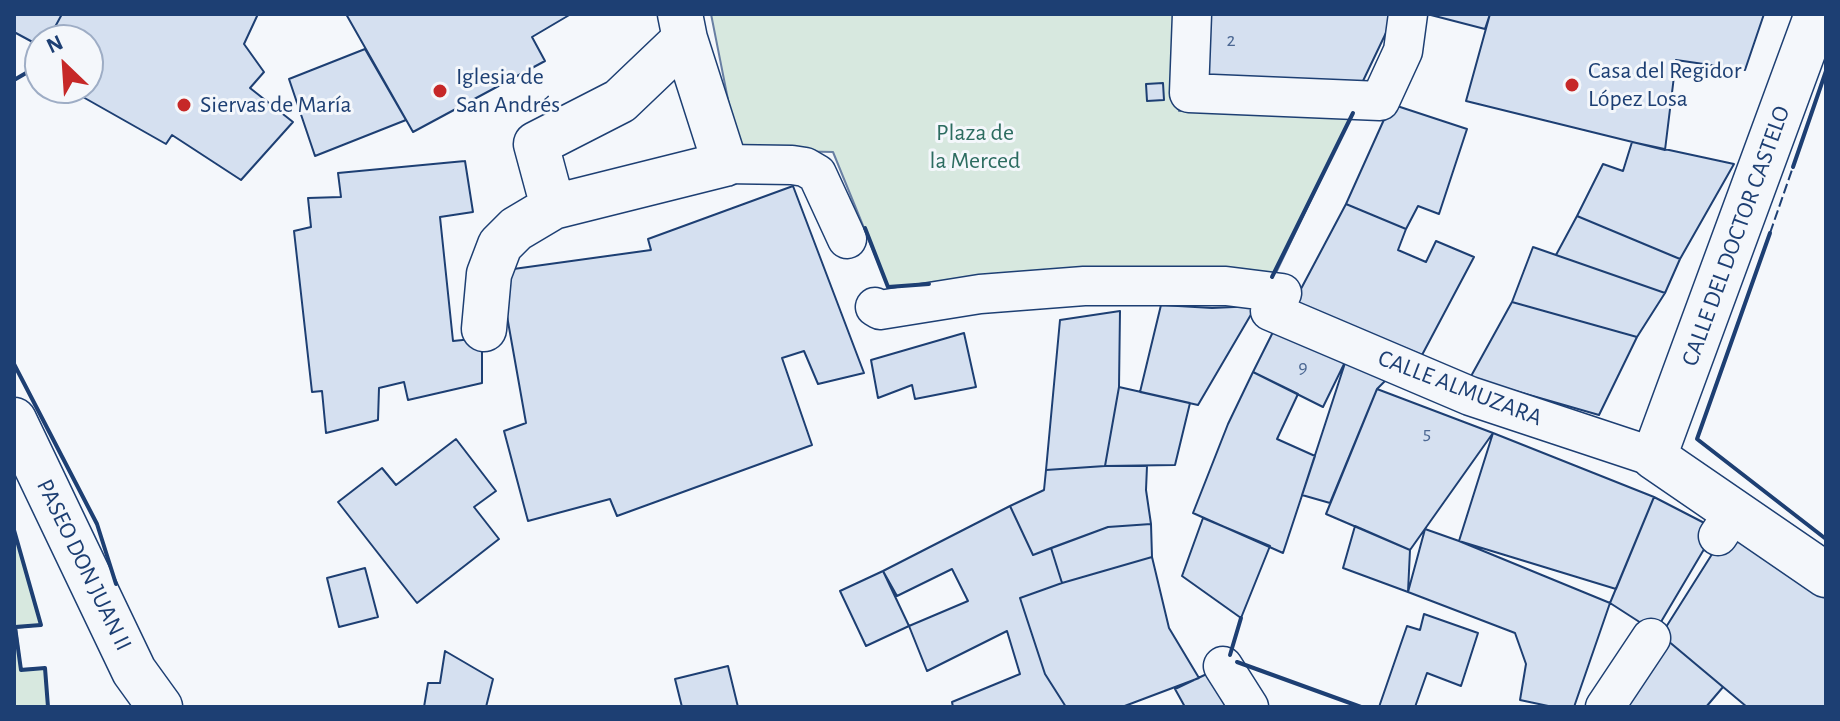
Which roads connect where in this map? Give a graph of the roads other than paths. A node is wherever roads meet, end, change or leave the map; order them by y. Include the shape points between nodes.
1 (1192, 14) edge
2 (1408, 14) edge
3 (1817, 14) edge
4 (683, 27) edge
5 (725, 164) junction
6 (553, 207) junction
7 (847, 239) dead end
8 (875, 307) dead end
9 (484, 329) dead end
10 (14, 420) edge
11 (1654, 457) junction
12 (1826, 575) edge
13 (1651, 638) dead end
14 (1223, 666) dead end
15 (160, 707) edge
16 (1249, 707) edge
17 (1605, 707) edge

1 - 2 street via 1189,93 1380,101 1403,51
3 - 11 street, CALLE DEL DOCTOR CASTELO
4 - 5 street
4 - 6 street via 620,101 536,144
5 - 6 street
5 - 7 street via 792,165 817,174
6 - 9 street via 500,245 489,274
8 - 11 street, CALLE ALMUZARA via 1084,286 1226,286 1276,302 1470,396
10 - 15 street, PASEO DON JUAN II via 134,671
11 - 12 street via 1726,524
13 - 17 street
14 - 16 street

